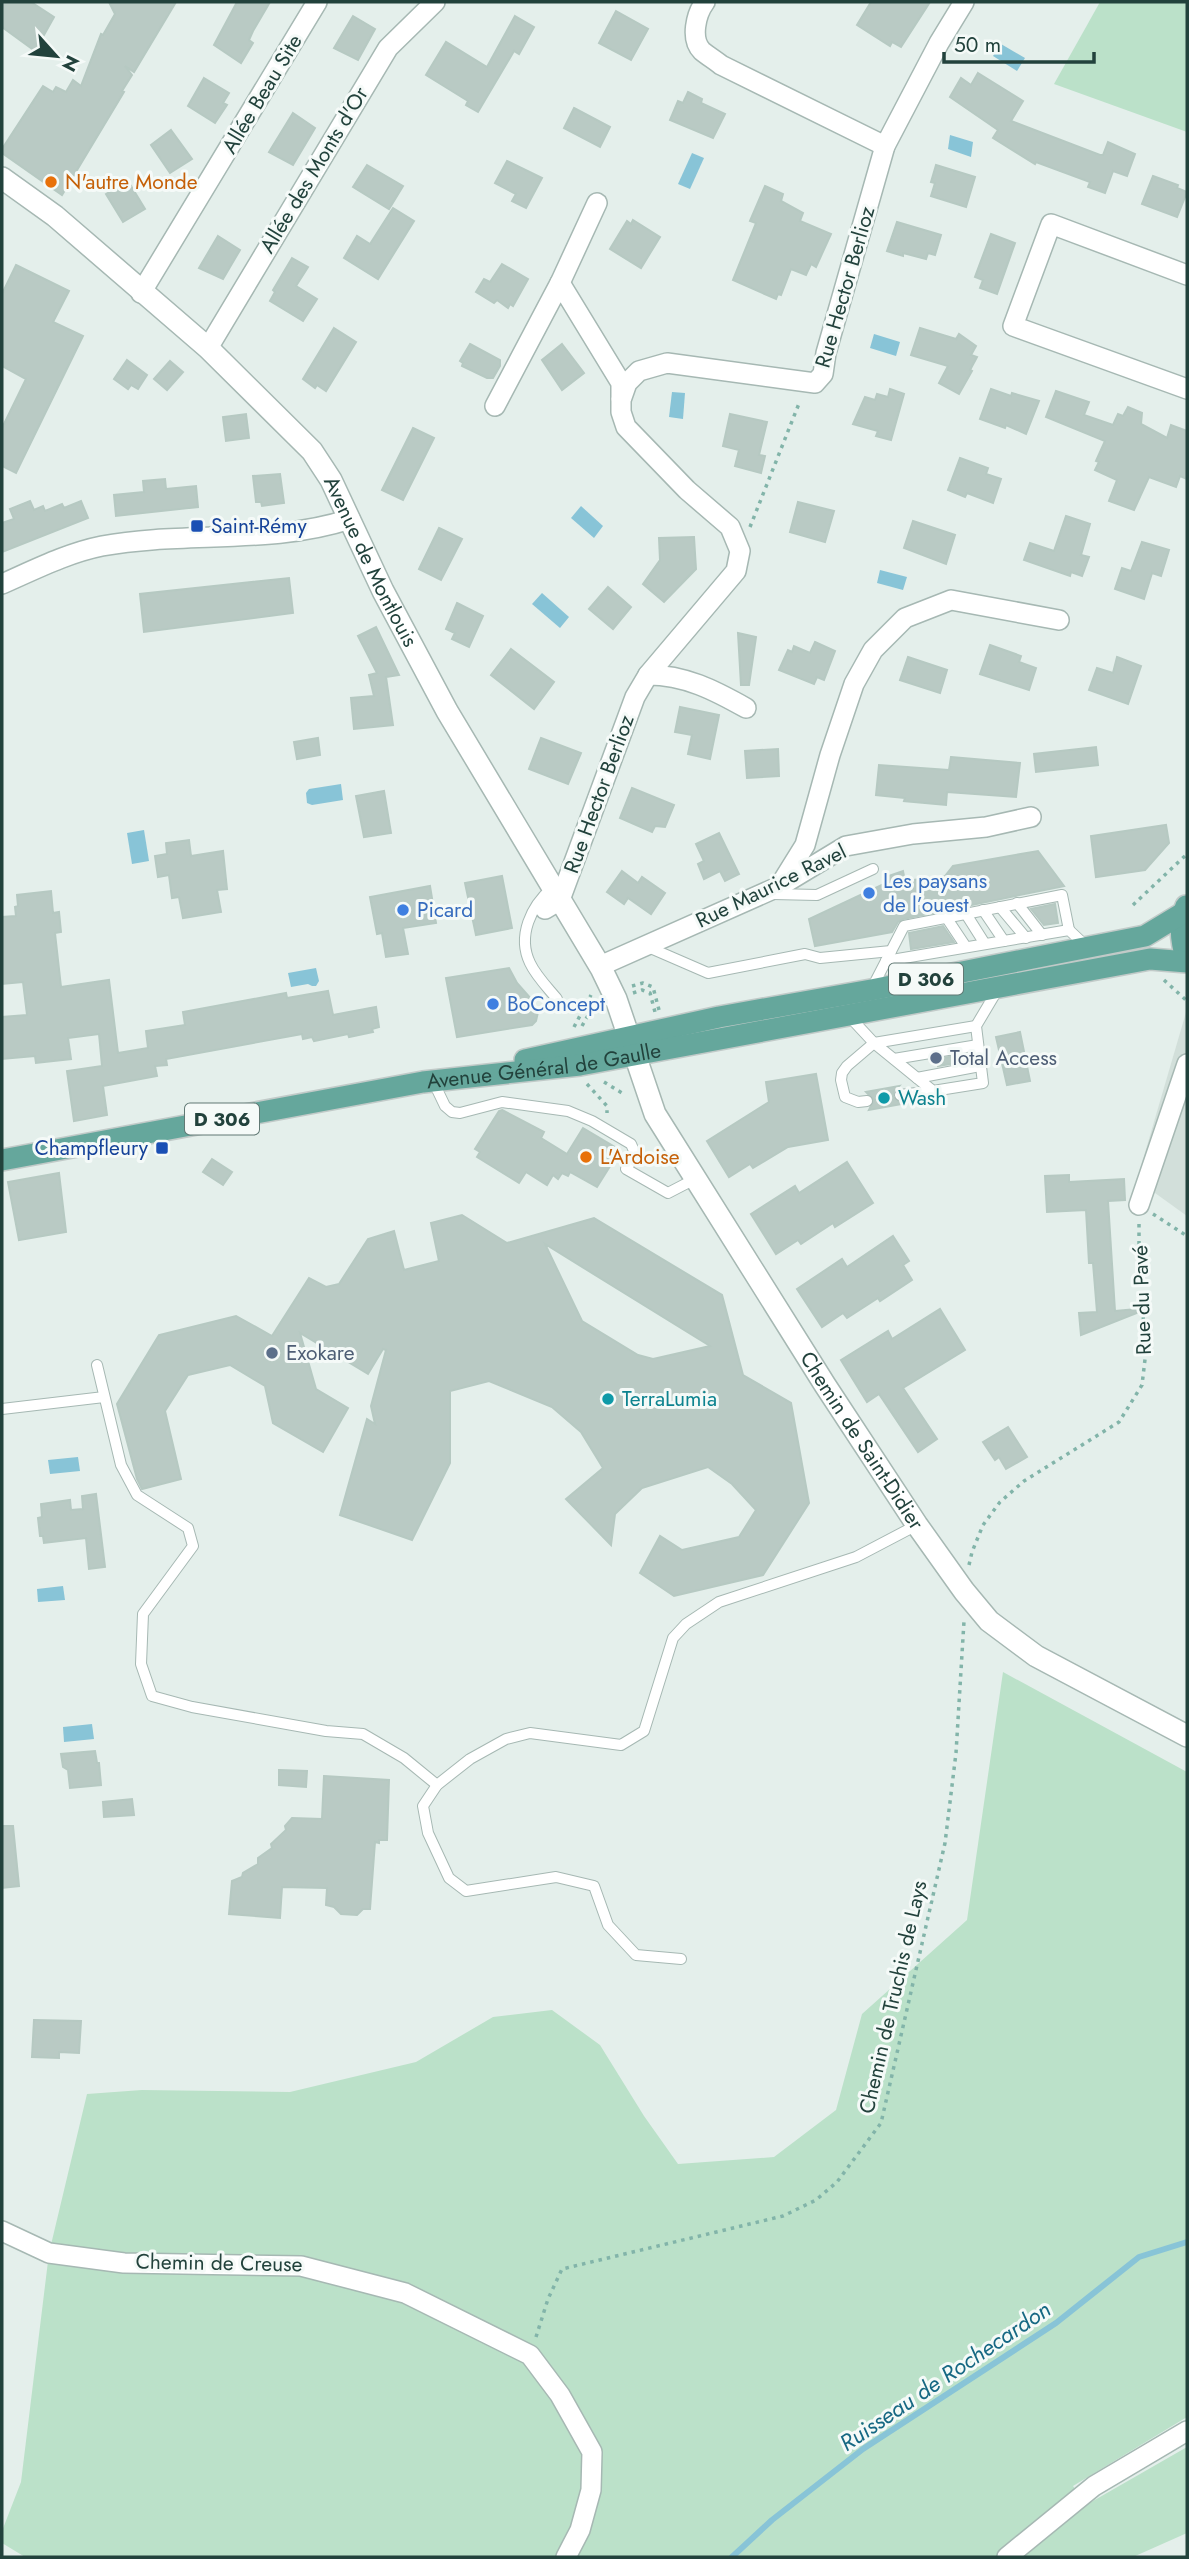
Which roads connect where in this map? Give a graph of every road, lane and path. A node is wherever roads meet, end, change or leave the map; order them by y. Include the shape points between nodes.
1 (317, 2) edge
2 (435, 2) edge
3 (705, 2) edge
4 (964, 2) edge
5 (885, 146) junction
6 (2, 178) edge
7 (597, 203) dead end
8 (1187, 275) edge
9 (560, 283) junction
10 (141, 293) junction
11 (208, 348) junction
12 (807, 383) junction
13 (1187, 389) edge
14 (621, 400) junction
15 (495, 406) dead end
16 (350, 519) junction
17 (740, 551) junction
18 (2, 583) edge
19 (1059, 620) dead end
20 (648, 675) junction
21 (746, 708) dead end
22 (1031, 817) dead end
23 (1187, 854) edge
24 (873, 869) dead end
25 (780, 886) junction
26 (762, 894) junction
27 (552, 899) junction
28 (1017, 903) junction
29 (1133, 905) dead end
30 (1000, 907) junction
31 (1185, 908) edge
32 (983, 910) junction
33 (966, 914) junction
34 (946, 917) junction
35 (1069, 930) junction
36 (1042, 935) junction
37 (1026, 937) junction
38 (1004, 941) junction
39 (985, 944) junction
40 (645, 946) junction
41 (966, 947) junction
42 (1088, 947) junction
43 (889, 956) junction
44 (1187, 962) edge
45 (600, 966) junction
46 (1162, 979) dead end
47 (1001, 985) junction
48 (629, 987) dead end
49 (871, 990) junction
50 (591, 995) dead end
51 (557, 999) dead end
52 (1187, 1001) edge
53 (596, 1002) dead end
54 (848, 1014) junction
55 (976, 1026) junction
56 (663, 1029) junction
57 (577, 1035) junction
58 (874, 1043) junction
59 (632, 1045) junction
60 (978, 1045) junction
61 (894, 1059) junction
62 (1187, 1064) edge
63 (981, 1066) junction
64 (917, 1078) junction
65 (437, 1080) junction
66 (583, 1080) dead end
67 (933, 1091) junction
68 (900, 1095) dead end
69 (867, 1101) dead end
70 (601, 1126) junction
71 (2, 1160) edge
72 (695, 1179) junction
73 (1139, 1205) junction
74 (1187, 1236) edge
75 (97, 1364) dead end
76 (104, 1397) junction
77 (2, 1409) edge
78 (917, 1525) junction
79 (964, 1591) junction
80 (1187, 1736) edge
81 (437, 1785) junction
82 (681, 1959) dead end
83 (2, 2231) edge
84 (530, 2355) junction
85 (1187, 2431) edge
86 (566, 2557) edge
87 (1007, 2557) edge

1 - 10 street, Allée Beau Site
2 - 11 street, Allée des Monts d'Or via 388,48
3 - 5 street via 695,31 699,48 721,65
4 - 5 street, Rue Hector Berlioz
5 - 12 street, Rue Hector Berlioz via 823,373 815,383
6 - 10 street, Avenue de Montlouis via 55,216
7 - 9 street
8 - 13 street via 1051,224 1013,326
9 - 14 street via 621,383
9 - 15 street
10 - 11 street, Avenue de Montlouis
11 - 16 street, Avenue de Montlouis via 312,451
12 - 14 street, Rue Hector Berlioz via 667,363 639,371 627,383
12 - 17 path
14 - 17 street via 626,427 730,527
16 - 18 street via 310,531 101,547
16 - 27 street, Avenue de Montlouis via 383,591
17 - 20 street, Rue Hector Berlioz via 736,571
19 - 25 street via 951,600 905,618 873,650 854,684 805,845
20 - 21 street via 673,675
20 - 27 street, Rue Hector Berlioz
22 - 25 street, Rue Maurice Ravel via 846,846
23 - 29 path
24 - 26 lane via 817,895
25 - 26 street, Rue Maurice Ravel
26 - 40 street, Rue Maurice Ravel
27 - 45 street, Avenue de Montlouis
27 - 51 lane via 539,899 525,932 529,962
28 - 30 lane
28 - 35 lane via 1062,895
28 - 36 lane
30 - 32 lane
30 - 37 lane
31 - 42 main road, Avenue Général de Gaulle / D 306 via 1145,936
31 - 44 main road via 1181,938
32 - 33 lane
32 - 38 lane
33 - 34 lane
33 - 39 lane
34 - 41 lane
34 - 43 lane via 904,926
35 - 36 lane
35 - 42 lane
36 - 37 lane
37 - 38 lane
38 - 39 lane
39 - 41 lane
40 - 43 lane via 708,973 805,954 820,958
40 - 45 street, Rue Maurice Ravel
41 - 43 lane
42 - 49 main road, Avenue Général de Gaulle / D 306
43 - 49 lane
44 - 47 main road, Avenue Général de Gaulle / D 306 via 1150,959
45 - 59 street, Avenue de Montlouis
46 - 52 path
47 - 54 main road, Avenue Général de Gaulle / D 306
47 - 55 lane
48 - 56 path via 643,983 653,987
49 - 56 main road, Avenue Général de Gaulle / D 306
50 - 57 path
53 - 57 path
54 - 56 main road, Avenue Général de Gaulle / D 306
54 - 58 lane
55 - 58 lane
55 - 60 lane
56 - 59 main road, Avenue Général de Gaulle
57 - 59 main road, Avenue Général de Gaulle
57 - 65 main road, Avenue Général de Gaulle / D 306
58 - 61 lane
58 - 69 lane via 847,1066 841,1080 845,1097
59 - 65 main road, Avenue Général de Gaulle / D 306 via 580,1065
59 - 72 street, Chemin de Saint-Didier via 655,1114
60 - 61 lane
60 - 63 lane
61 - 64 lane
62 - 73 street
63 - 64 lane
63 - 67 lane via 982,1083
64 - 67 lane
65 - 70 lane via 452,1112 502,1102 568,1111
65 - 71 main road, D 306
66 - 70 path via 609,1111
67 - 68 lane
70 - 72 lane via 631,1144 633,1157 626,1169 668,1193
72 - 78 street, Chemin de Saint-Didier
73 - 74 path
73 - 79 path, Rue du Pavé via 1146,1351 1143,1385 1119,1423 1024,1481 1000,1502 972,1552
75 - 76 lane
76 - 77 lane
76 - 81 lane via 121,1465 137,1495 188,1528 192,1546 143,1614 141,1664 152,1696 219,1712 363,1734 404,1758
78 - 79 street, Chemin de Saint-Didier
78 - 81 lane via 856,1557 719,1602 687,1624 673,1638 644,1731 621,1745 530,1733 506,1739 470,1759
79 - 80 street, Chemin de Saint-Didier via 989,1622 1036,1656
79 - 84 path, Chemin de Truchis de Lays via 956,1753 944,1843 881,2123 837,2182 816,2200 783,2216 562,2269
81 - 82 lane via 423,1806 428,1833 449,1878 466,1891 556,1877 594,1886 608,1925 636,1955
83 - 84 street, Chemin de Creuse via 49,2253 124,2263 301,2266 405,2293
84 - 86 street, Chemin de Creuse via 560,2395 592,2452 591,2490 580,2530
85 - 87 street via 1094,2486

